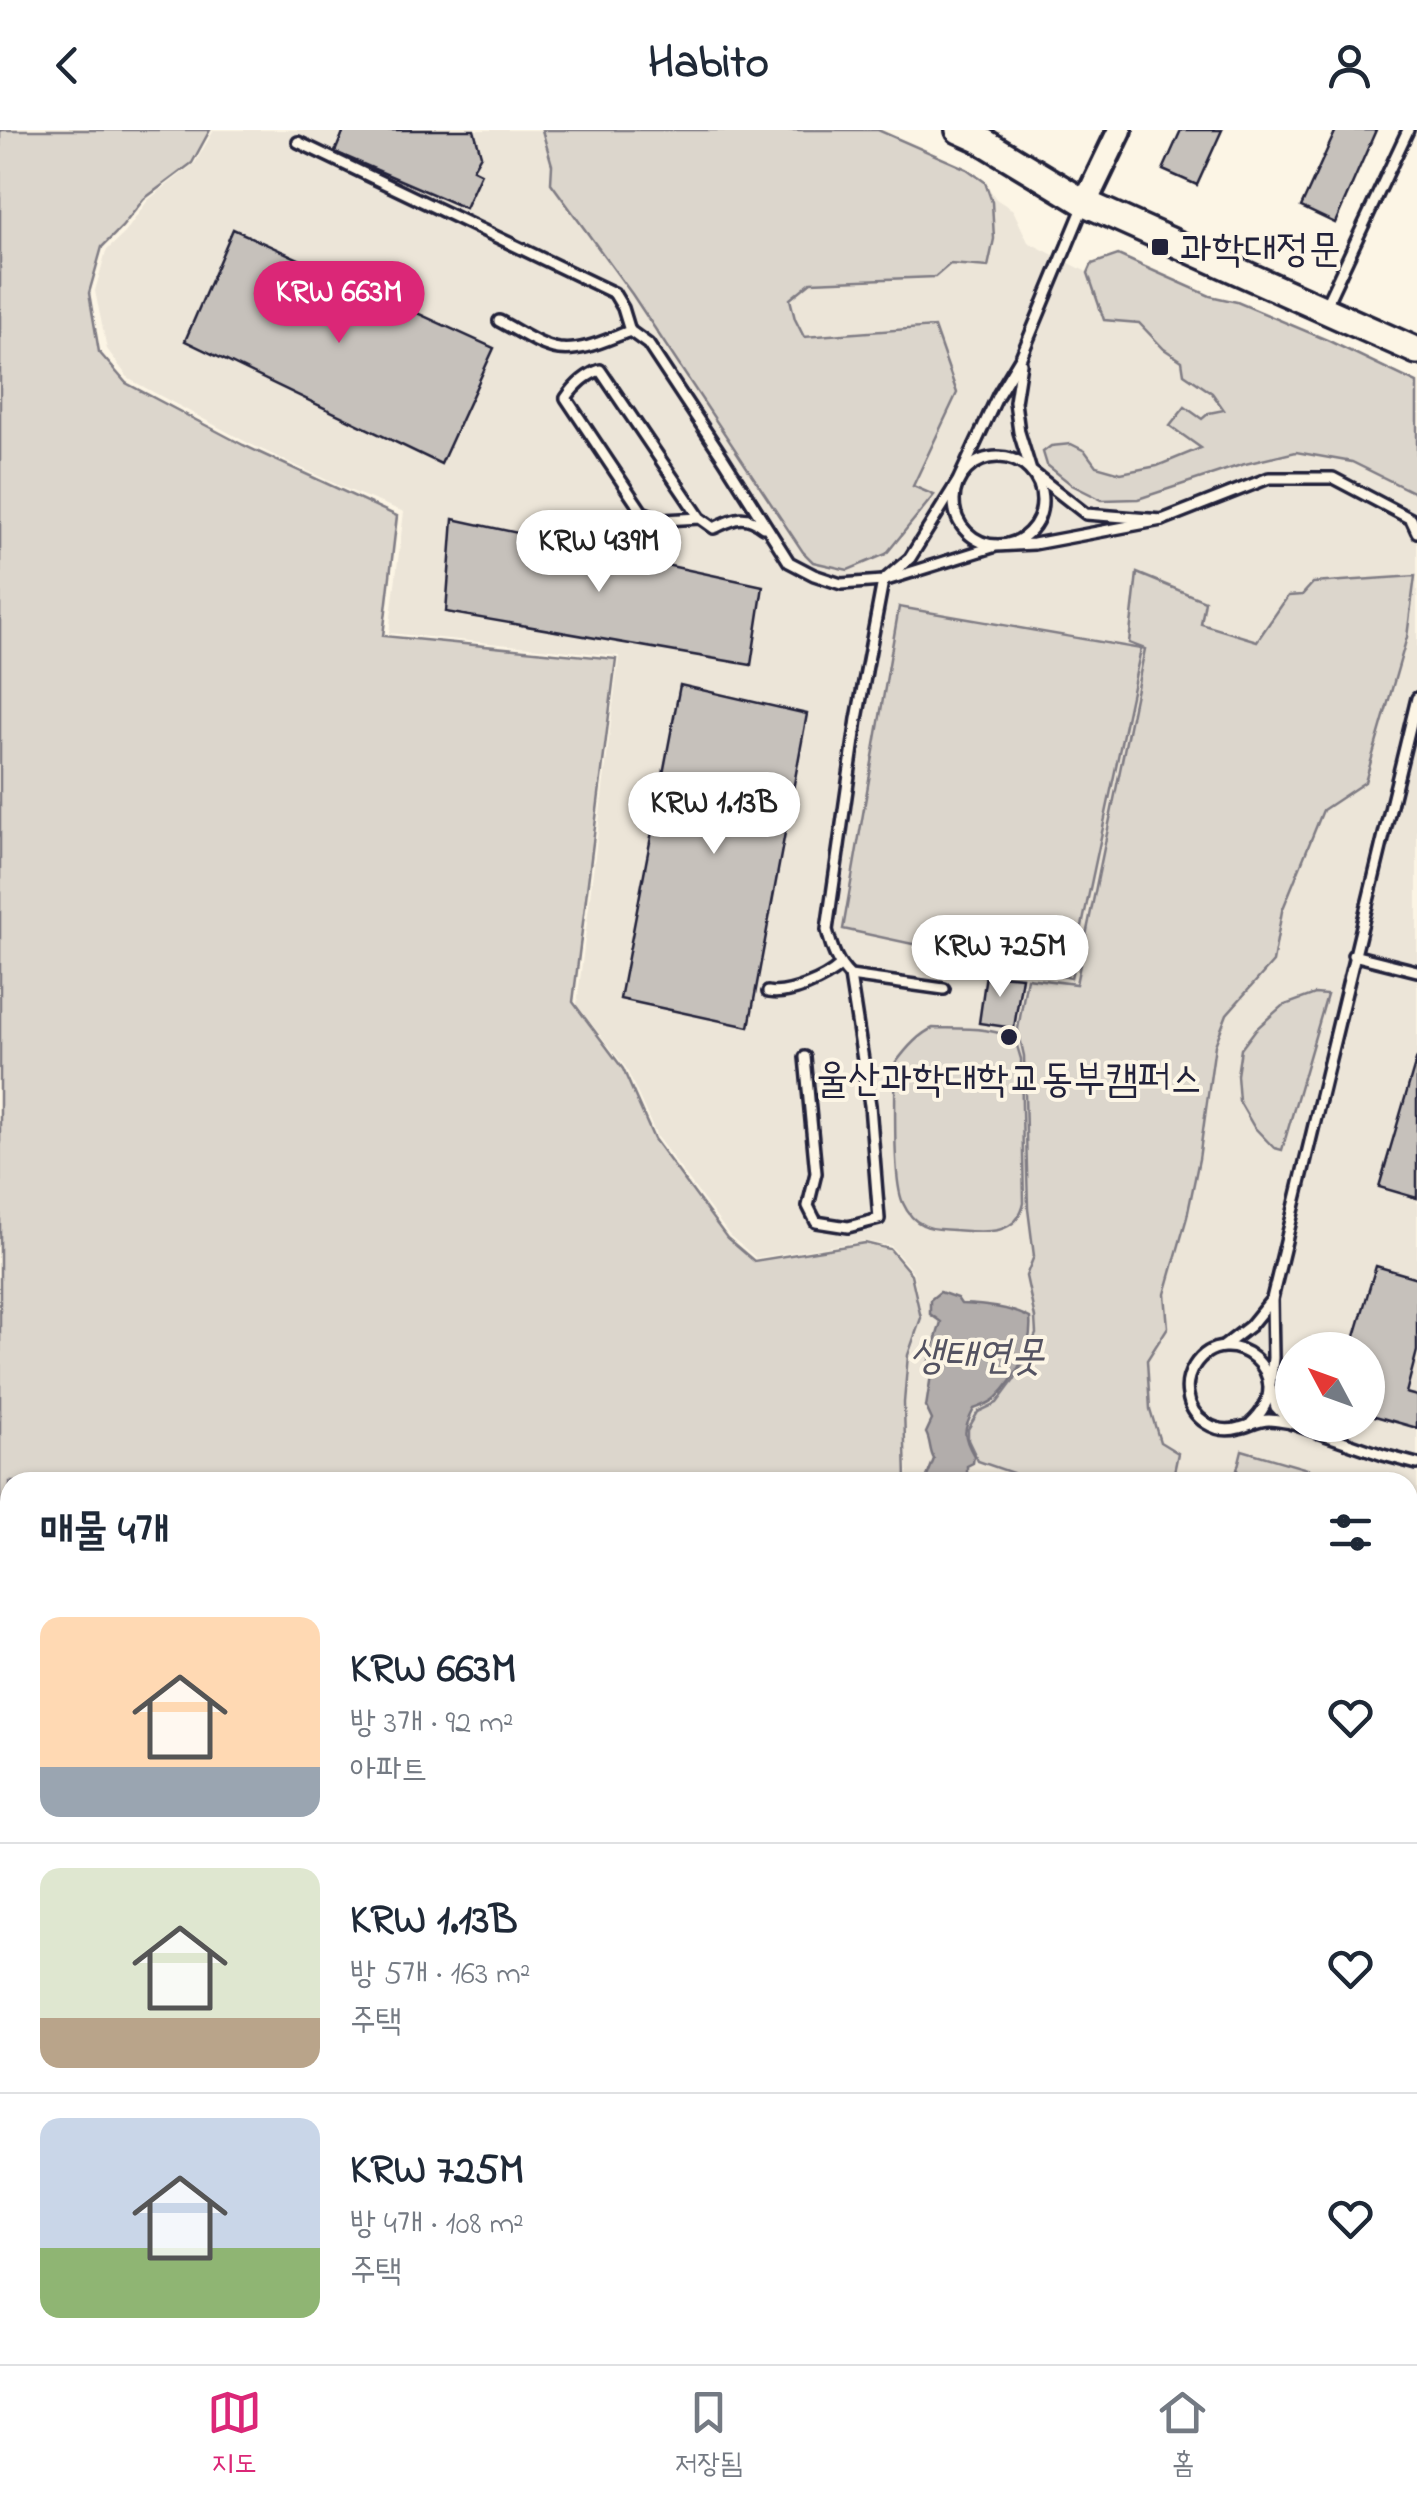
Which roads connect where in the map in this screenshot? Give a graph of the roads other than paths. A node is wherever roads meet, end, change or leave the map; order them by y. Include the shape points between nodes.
1 (959, 130) edge
2 (1120, 130) edge
3 (1408, 130) edge
4 (298, 142) dead end
5 (1085, 203) junction
6 (1324, 309) junction
7 (499, 321) dead end
8 (630, 331) junction
9 (1417, 350) edge
10 (1022, 357) junction
11 (1031, 471) junction
12 (958, 481) junction
13 (700, 518) junction
14 (1162, 520) junction
15 (769, 532) junction
16 (1417, 532) edge
17 (996, 546) junction
18 (883, 581) junction
19 (1417, 698) edge
20 (1353, 955) junction
21 (840, 966) junction
22 (1417, 971) edge
23 (850, 976) junction
24 (944, 990) dead end
25 (768, 992) dead end
26 (805, 1058) dead end
27 (1272, 1300) junction
28 (1222, 1348) junction
29 (1270, 1386) junction
30 (1275, 1404) edge
31 (1275, 1421) edge
32 (1252, 1423) junction
33 (1346, 1442) edge
34 (1417, 1464) edge

1 - 5 main road
2 - 5 street
3 - 6 lane
4 - 8 lane via 614,293
5 - 6 main road
5 - 10 lane
6 - 9 main road
7 - 8 lane via 559,349
8 - 15 lane via 648,344
10 - 11 lane via 1015,402
10 - 12 lane
11 - 12 lane via 993,457
11 - 14 lane via 1086,514
11 - 17 lane via 1041,513 1024,537
12 - 17 lane via 953,495 959,524
12 - 18 lane via 910,558
13 - 13 lane via 600,370 573,388 566,398 642,512 664,520
13 - 15 lane via 714,528 752,518
14 - 16 lane via 1269,478 1332,478 1411,519
14 - 17 lane
15 - 18 lane via 788,562 814,575 841,584
17 - 18 lane
18 - 21 lane via 827,930
19 - 20 lane
20 - 22 lane
20 - 27 lane
21 - 23 lane
21 - 25 lane via 785,993
23 - 24 lane
23 - 26 lane via 878,1218 848,1227 816,1222 808,1206 816,1173
27 - 28 lane
27 - 29 lane
28 - 29 lane via 1259,1360
28 - 32 lane via 1192,1369 1191,1407 1224,1430
29 - 30 lane
29 - 32 lane via 1262,1414
31 - 32 lane
33 - 34 lane

